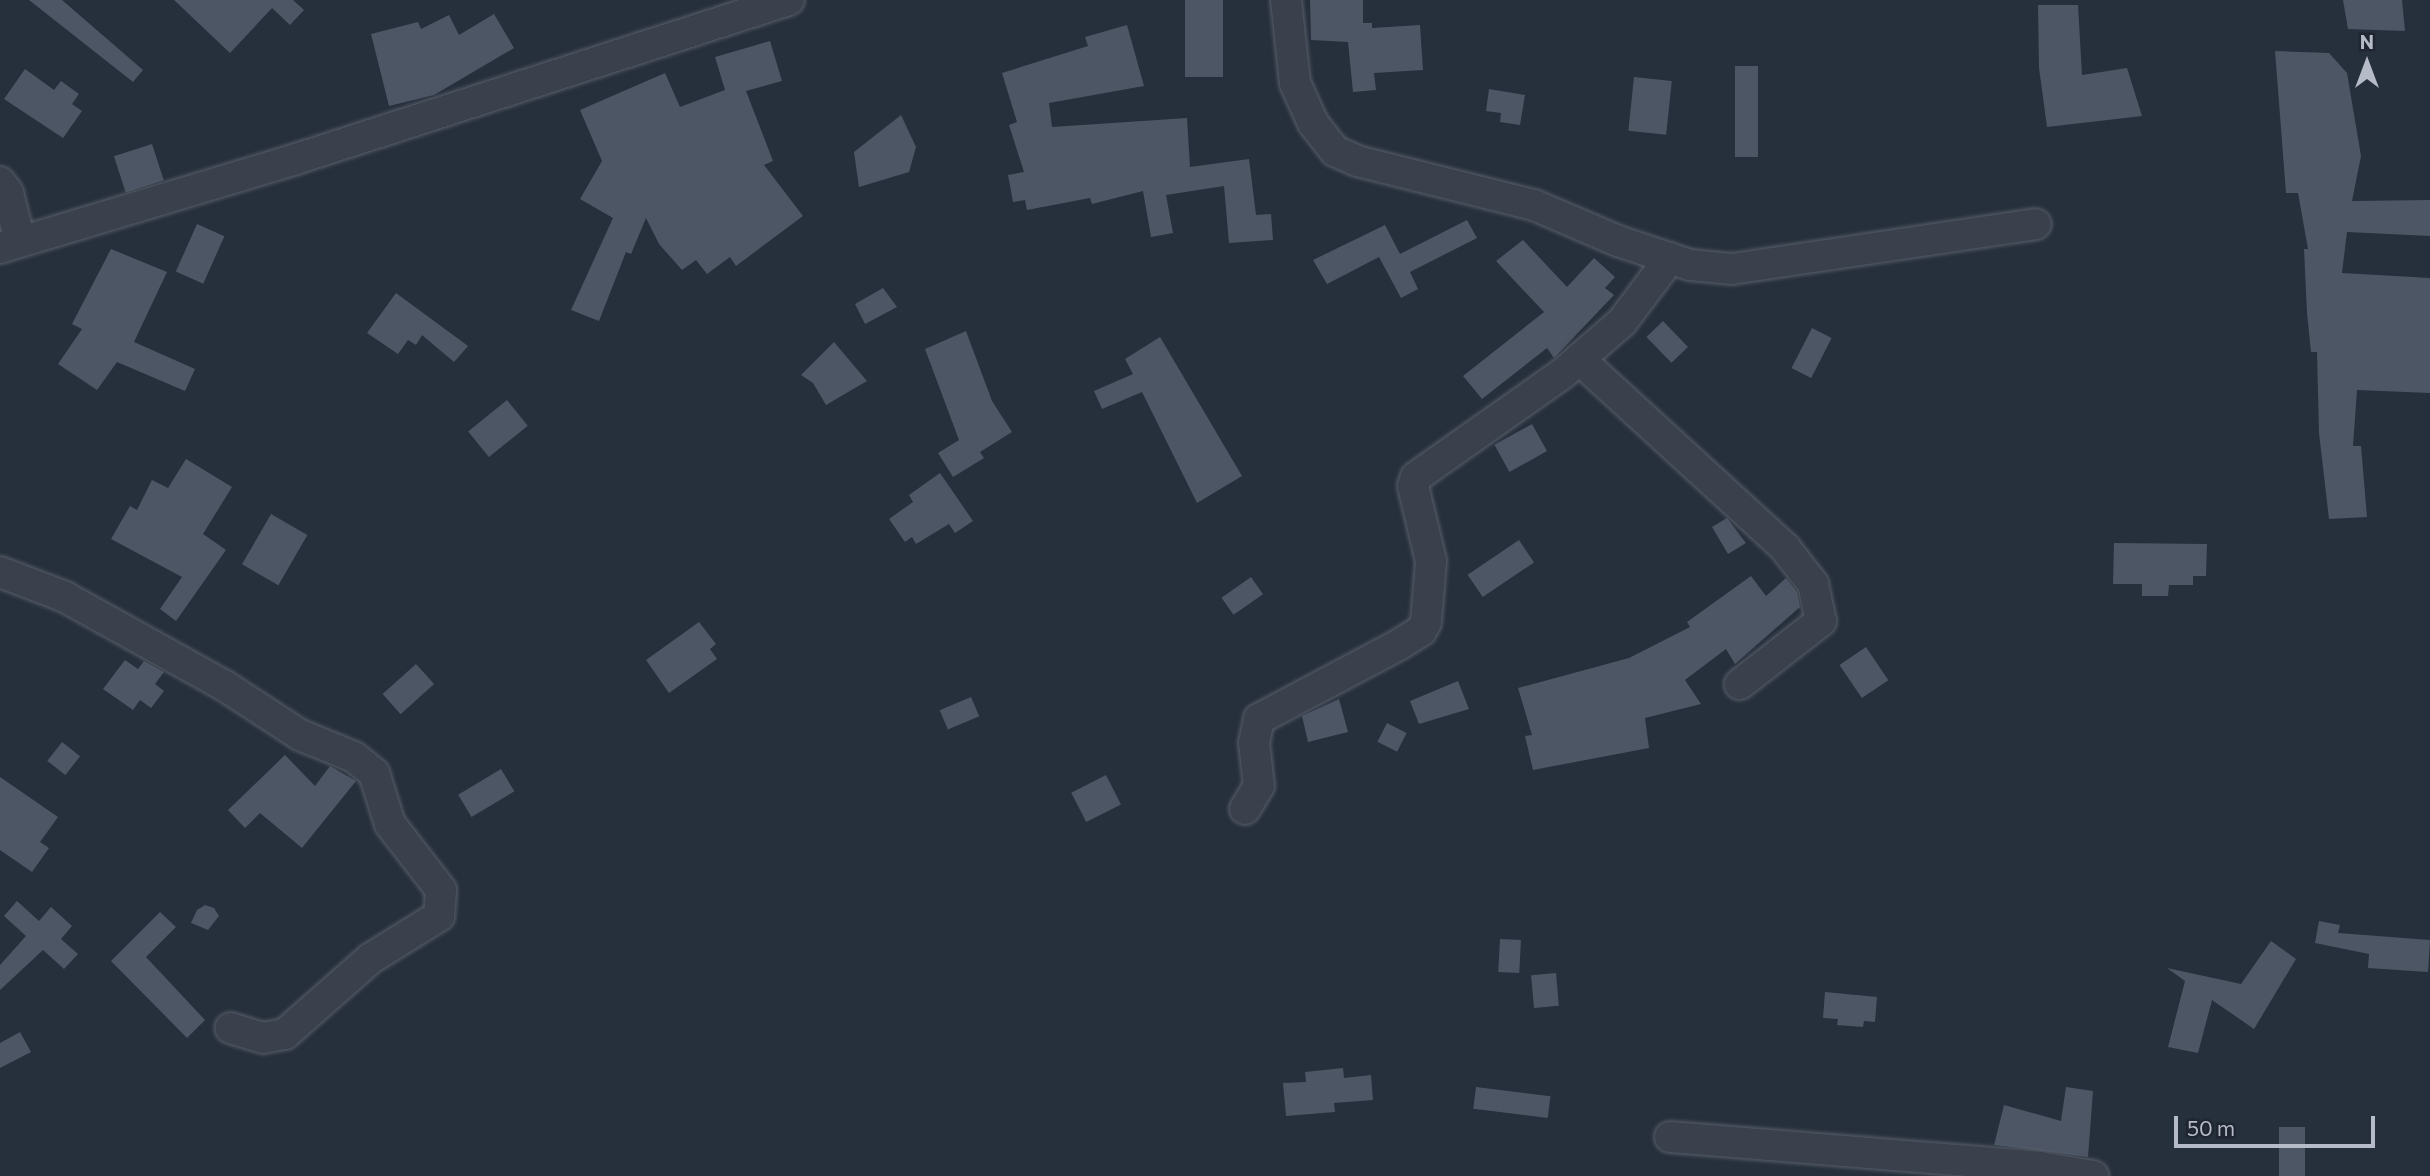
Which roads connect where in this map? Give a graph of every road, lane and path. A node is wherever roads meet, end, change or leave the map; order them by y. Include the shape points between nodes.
1 (789, 0) edge
2 (1286, 0) edge
3 (0, 182) edge
4 (2036, 224) dead end
5 (10, 245) edge
6 (1670, 258) junction
7 (1579, 359) junction
8 (0, 572) edge
9 (1740, 684) dead end
10 (1245, 809) dead end
11 (231, 1028) dead end
12 (1670, 1137) dead end
13 (2093, 1176) edge

1 - 5 street via 296,159
2 - 6 street via 1295,83 1313,123 1335,151 1357,162 1534,205
3 - 5 street via 8,193
4 - 6 street via 1732,269
6 - 7 street via 1622,322
7 - 9 street via 1785,548 1813,584 1821,621
7 - 10 street via 1416,477 1413,486 1431,561 1429,607 1421,631 1259,719 1254,743 1259,786
8 - 11 street via 65,597 225,686 300,735 354,757 374,773 390,824 441,890 439,916 370,959 285,1034 263,1038
12 - 13 street via 2040,1167

